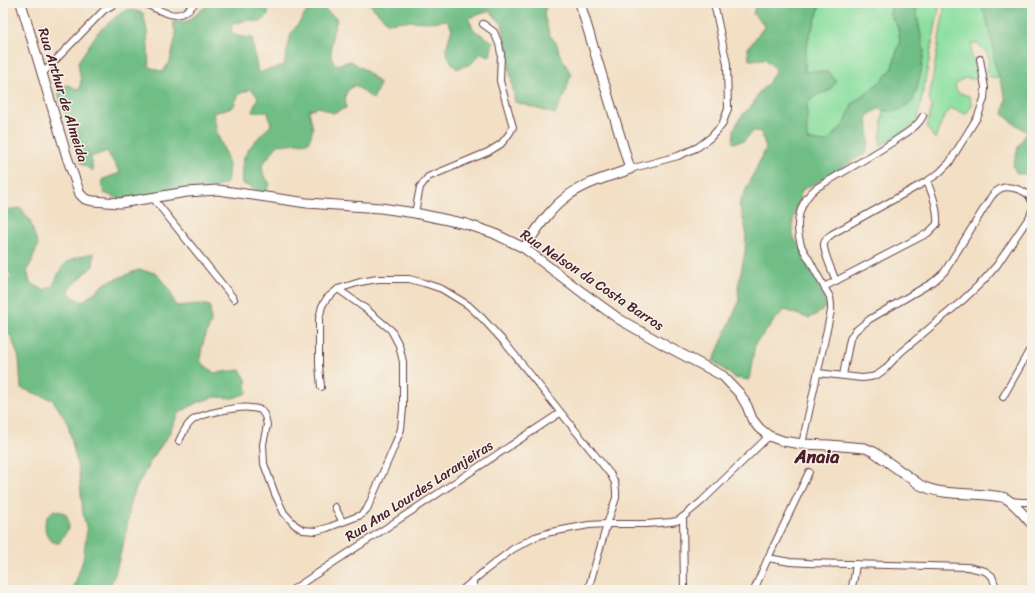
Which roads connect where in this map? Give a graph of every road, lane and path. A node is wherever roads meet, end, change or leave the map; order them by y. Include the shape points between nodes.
1 (21, 3) edge
2 (116, 3) edge
3 (143, 3) edge
4 (195, 3) edge
5 (580, 3) edge
6 (714, 3) edge
7 (483, 24) dead end
8 (980, 59) dead end
9 (42, 74) junction
10 (923, 116) dead end
11 (630, 169) junction
12 (927, 180) junction
13 (80, 194) joint
14 (153, 198) junction
15 (1032, 202) edge
16 (1032, 210) edge
17 (415, 213) junction
18 (524, 248) junction
19 (836, 281) junction
20 (824, 288) junction
21 (338, 289) junction
22 (234, 299) dead end
23 (1031, 349) edge
24 (818, 373) junction
25 (844, 375) junction
26 (321, 387) dead end
27 (1003, 397) dead end
28 (560, 413) junction
29 (769, 436) junction
30 (179, 441) dead end
31 (802, 444) junction
32 (809, 472) dead end
33 (1032, 502) edge
34 (1013, 504) junction
35 (335, 507) dead end
36 (684, 517) junction
37 (342, 522) junction
38 (607, 524) junction
39 (1032, 524) edge
40 (768, 558) junction
41 (856, 564) junction
42 (472, 581) junction
43 (292, 590) edge
44 (462, 590) edge
45 (475, 590) edge
46 (588, 590) edge
47 (684, 590) edge
48 (754, 590) edge
49 (851, 590) edge
50 (997, 590) edge

1 - 9 street, Rua Arthur de Almeida
2 - 9 street via 104,10
3 - 4 street via 171,15 183,13
5 - 11 street
6 - 11 street via 726,64 728,109 722,125 698,147 678,156
7 - 17 street via 494,32 499,44 500,81 513,127 501,144 488,152 428,177 420,187
8 - 12 street via 985,88 978,116 949,163
9 - 13 street, Rua Arthur de Almeida
10 - 20 street via 916,126 816,188 804,201 798,225 799,235
11 - 18 street via 583,187 566,197 552,210
12 - 19 street via 827,238 824,251
12 - 19 street via 937,207 937,224 928,233
13 - 14 street, Rua Nelson da Costa Barros via 86,199 105,203
14 - 17 street, Rua Nelson da Costa Barros via 218,190 307,203
14 - 22 street
15 - 25 street via 1027,194 1013,188 1004,187 995,192 941,275 870,318 855,331 850,339
16 - 25 street via 1000,260 983,281 901,352 884,370 871,377
17 - 18 street, Rua Nelson da Costa Barros via 459,222 493,233
18 - 29 street, Rua Nelson da Costa Barros via 619,318 723,376 740,394 748,406 752,419
19 - 20 street
20 - 24 street via 830,297 831,311
21 - 26 street via 327,298 320,313
21 - 28 street via 366,281 410,279 455,297 468,305 497,334
21 - 37 street via 391,330 401,353 403,374 401,429 394,447 367,509 361,515
23 - 27 street
24 - 25 street
24 - 31 street
28 - 38 street via 615,483 616,498
28 - 43 street, Rua Ana Lourdes Laranjeiras
29 - 31 street, Rua Nelson da Costa Barros
29 - 36 street
30 - 37 street via 187,426 200,416 238,408 261,410 267,425 263,444 264,464 284,512 303,530 316,531
31 - 34 street, Rua Nelson da Costa Barros via 865,448 925,488 998,496
32 - 40 street
33 - 34 street
34 - 39 street
35 - 37 street
36 - 38 street via 671,522
36 - 47 street
38 - 42 street via 564,529 535,537 513,549
38 - 46 street
40 - 41 street via 790,562
40 - 48 street
41 - 49 street
41 - 50 street via 968,567 992,576
42 - 44 street
42 - 45 street

